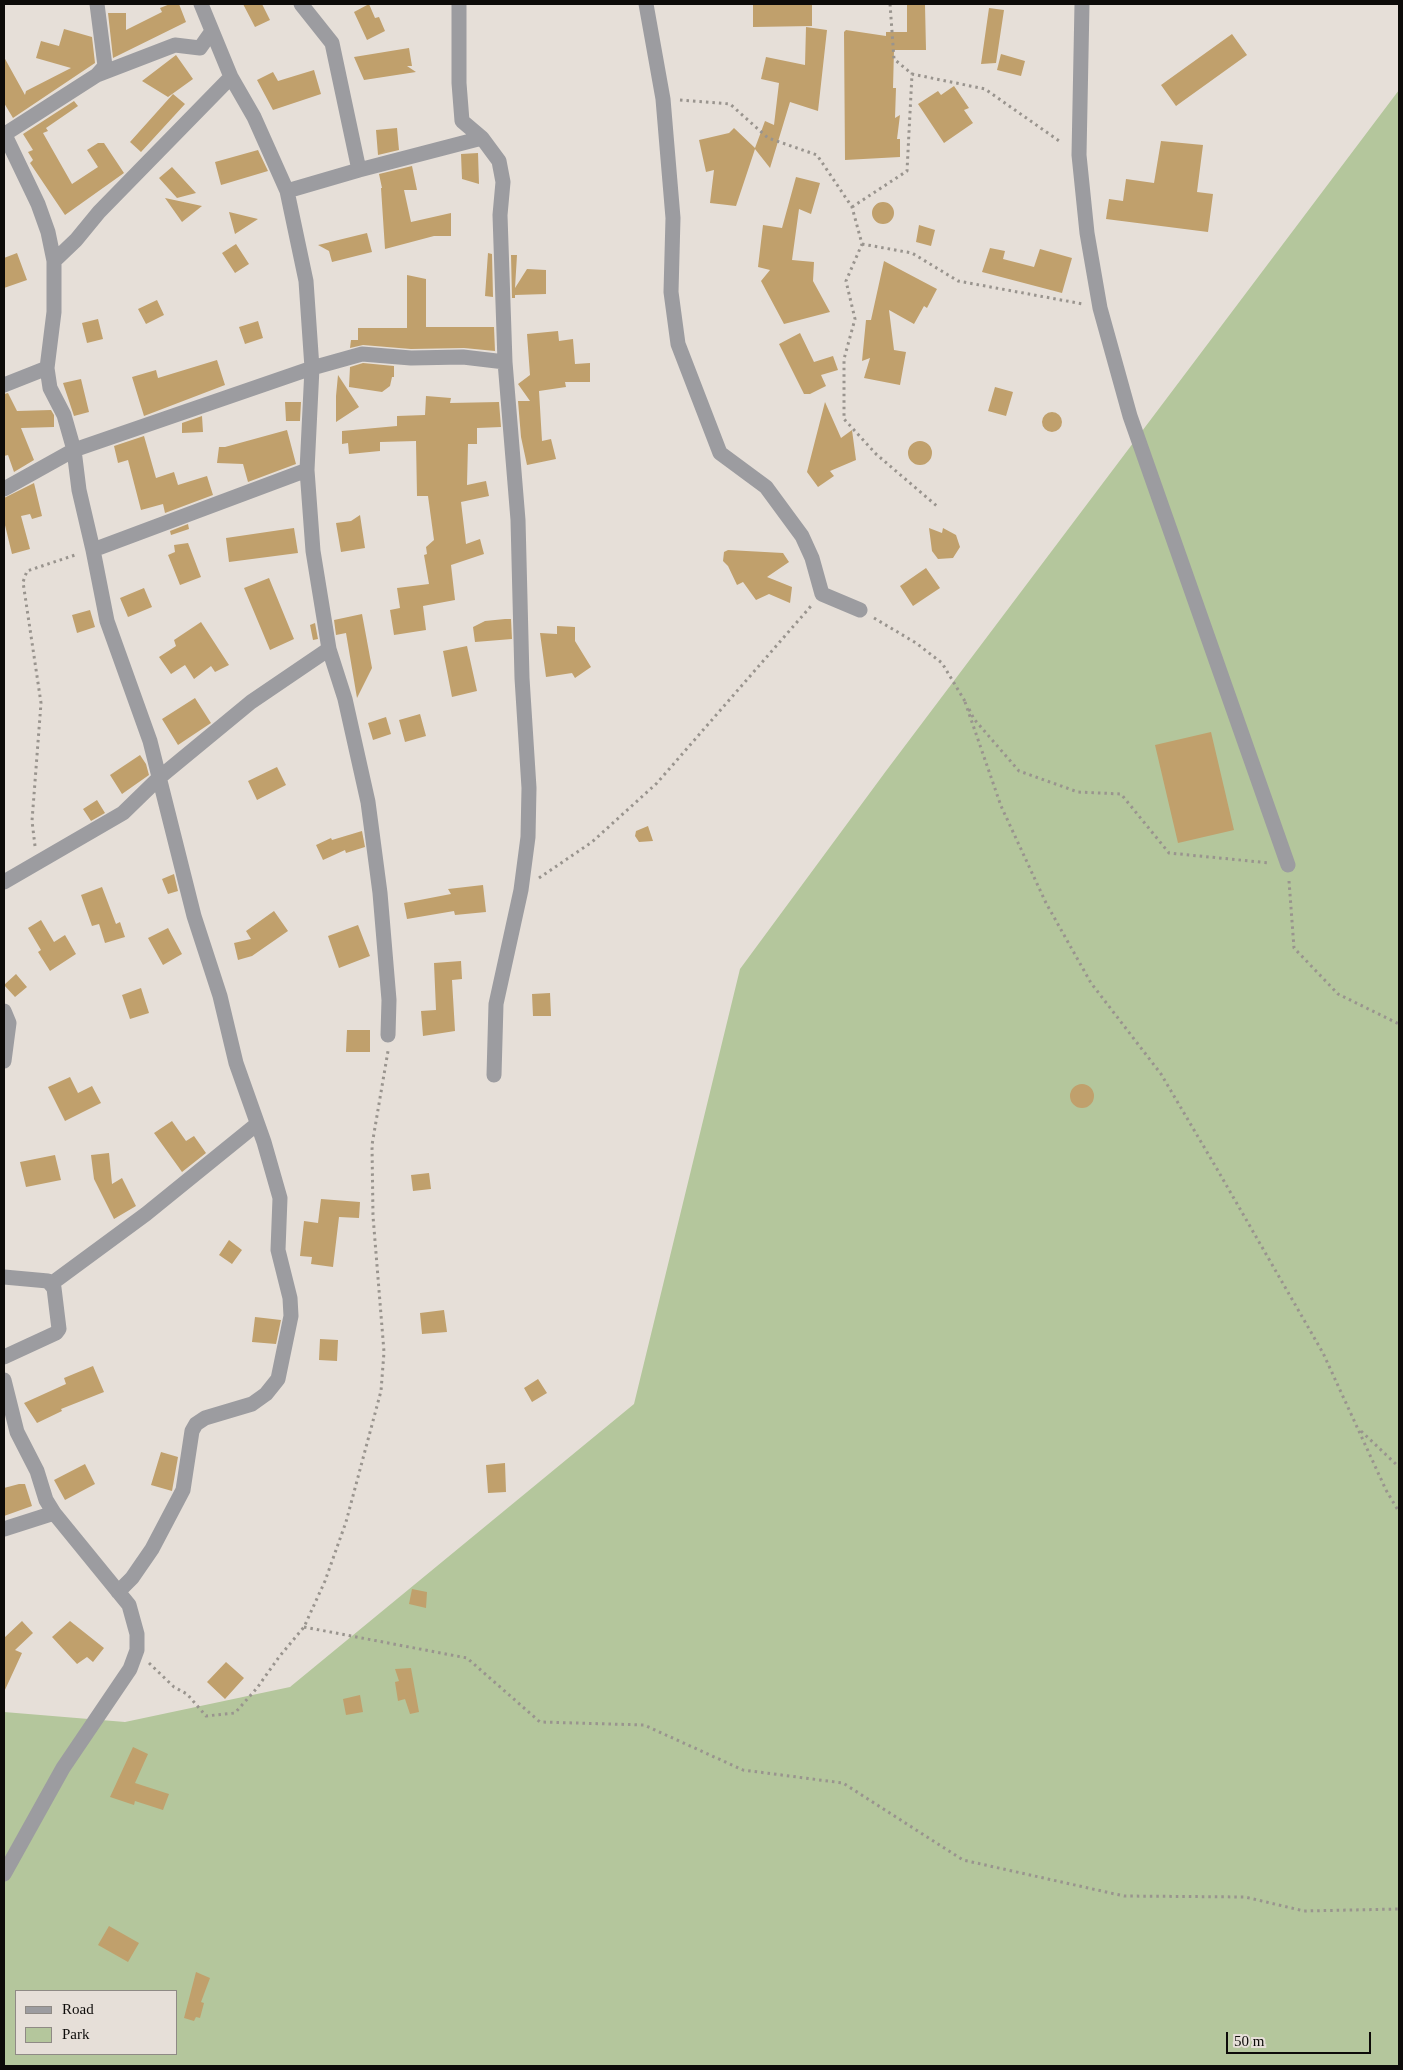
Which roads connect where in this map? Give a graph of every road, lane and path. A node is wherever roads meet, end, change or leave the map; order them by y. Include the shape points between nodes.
1 (97, 4) edge
2 (201, 4) edge
3 (301, 4) edge
4 (459, 4) edge
5 (646, 4) edge
6 (890, 4) edge
7 (1082, 4) edge
8 (212, 31) junction
9 (97, 74) junction
10 (912, 74) junction
11 (231, 77) junction
12 (663, 99) junction
13 (4, 133) edge
14 (482, 138) junction
15 (1079, 155) junction
16 (359, 170) junction
17 (287, 191) junction
18 (852, 207) junction
19 (862, 244) junction
20 (54, 261) junction
21 (1100, 308) junction
22 (505, 362) junction
23 (47, 368) junction
24 (312, 368) junction
25 (4, 385) edge
26 (74, 450) junction
27 (307, 470) junction
28 (4, 489) edge
29 (938, 507) dead end
30 (93, 550) junction
31 (822, 594) junction
32 (860, 610) joint
33 (330, 649) junction
34 (965, 702) junction
35 (160, 777) junction
36 (37, 862) junction
37 (1288, 865) junction
38 (4, 882) edge
39 (521, 890) junction
40 (4, 1011) edge
41 (1399, 1024) edge
42 (388, 1035) joint
43 (4, 1061) edge
44 (494, 1075) dead end
45 (257, 1124) junction
46 (4, 1277) edge
47 (51, 1284) junction
48 (4, 1357) edge
49 (4, 1380) edge
50 (1358, 1429) junction
51 (1399, 1467) edge
52 (1399, 1512) edge
53 (54, 1513) junction
54 (4, 1529) edge
55 (118, 1592) junction
56 (304, 1627) junction
57 (137, 1650) junction
58 (4, 1874) edge
59 (1399, 1909) edge

1 - 9 street via 105,66
2 - 8 street
3 - 16 street via 332,43
4 - 14 street via 462,121
5 - 12 street
6 - 10 path via 894,59
7 - 15 street
8 - 9 street via 200,48 175,45
8 - 11 street
9 - 13 street
10 - 15 path via 985,89
10 - 18 path via 907,171
11 - 17 street via 254,117
11 - 20 street
12 - 18 path via 730,104 768,138 817,155
12 - 31 street via 672,218 671,292 678,344 720,453 766,487 802,536
13 - 20 street via 38,204
14 - 16 street
14 - 22 street via 499,161 503,182 500,215
15 - 21 street via 1087,233
16 - 17 street
17 - 24 street via 306,280
18 - 19 path
19 - 21 path via 912,253 958,281
19 - 29 path via 846,281 855,319 844,359 844,420 876,454
20 - 23 street via 54,312
21 - 37 street via 1130,416
22 - 24 street via 463,357 411,358 362,354
22 - 39 street via 518,520 529,788 528,838
23 - 25 street
23 - 26 street via 50,388 64,415
24 - 26 street
24 - 27 street
26 - 28 street
26 - 30 street via 79,490
27 - 30 street
27 - 33 street via 313,552
30 - 35 street via 107,621
30 - 36 path via 27,571 23,582 41,703 32,821
31 - 32 street
31 - 39 path via 657,783 592,842
32 - 34 path via 916,642 942,663
33 - 35 street via 251,702
33 - 42 street via 347,707 368,802 380,893 389,1000
34 - 37 path via 974,719 1019,771 1078,792 1121,794 1170,853
34 - 50 path via 1001,806 1046,903 1091,983 1161,1074 1323,1353
35 - 36 street via 123,813
35 - 45 street via 194,916
36 - 38 street
37 - 41 path via 1294,948 1338,994
39 - 44 street via 496,1004
40 - 43 street via 9,1022
42 - 56 path via 386,1073 372,1152 373,1216 384,1352 380,1391 346,1522
45 - 47 street via 146,1214
45 - 55 street via 280,1198 278,1250 290,1298 290,1316 278,1378 266,1394 252,1404 205,1418 196,1424 192,1431 183,1490 152,1549
46 - 47 street via 42,1278
47 - 48 street via 58,1332
49 - 53 street via 17,1432
50 - 51 path
50 - 52 path
53 - 54 street
53 - 55 street
55 - 57 street via 129,1605 134,1618
56 - 57 path via 235,1713 206,1716 187,1694 174,1687
56 - 59 path via 467,1658 540,1722 644,1725 744,1770 843,1783 963,1860 1124,1896 1245,1897 1304,1910
57 - 58 street via 130,1669 63,1768

